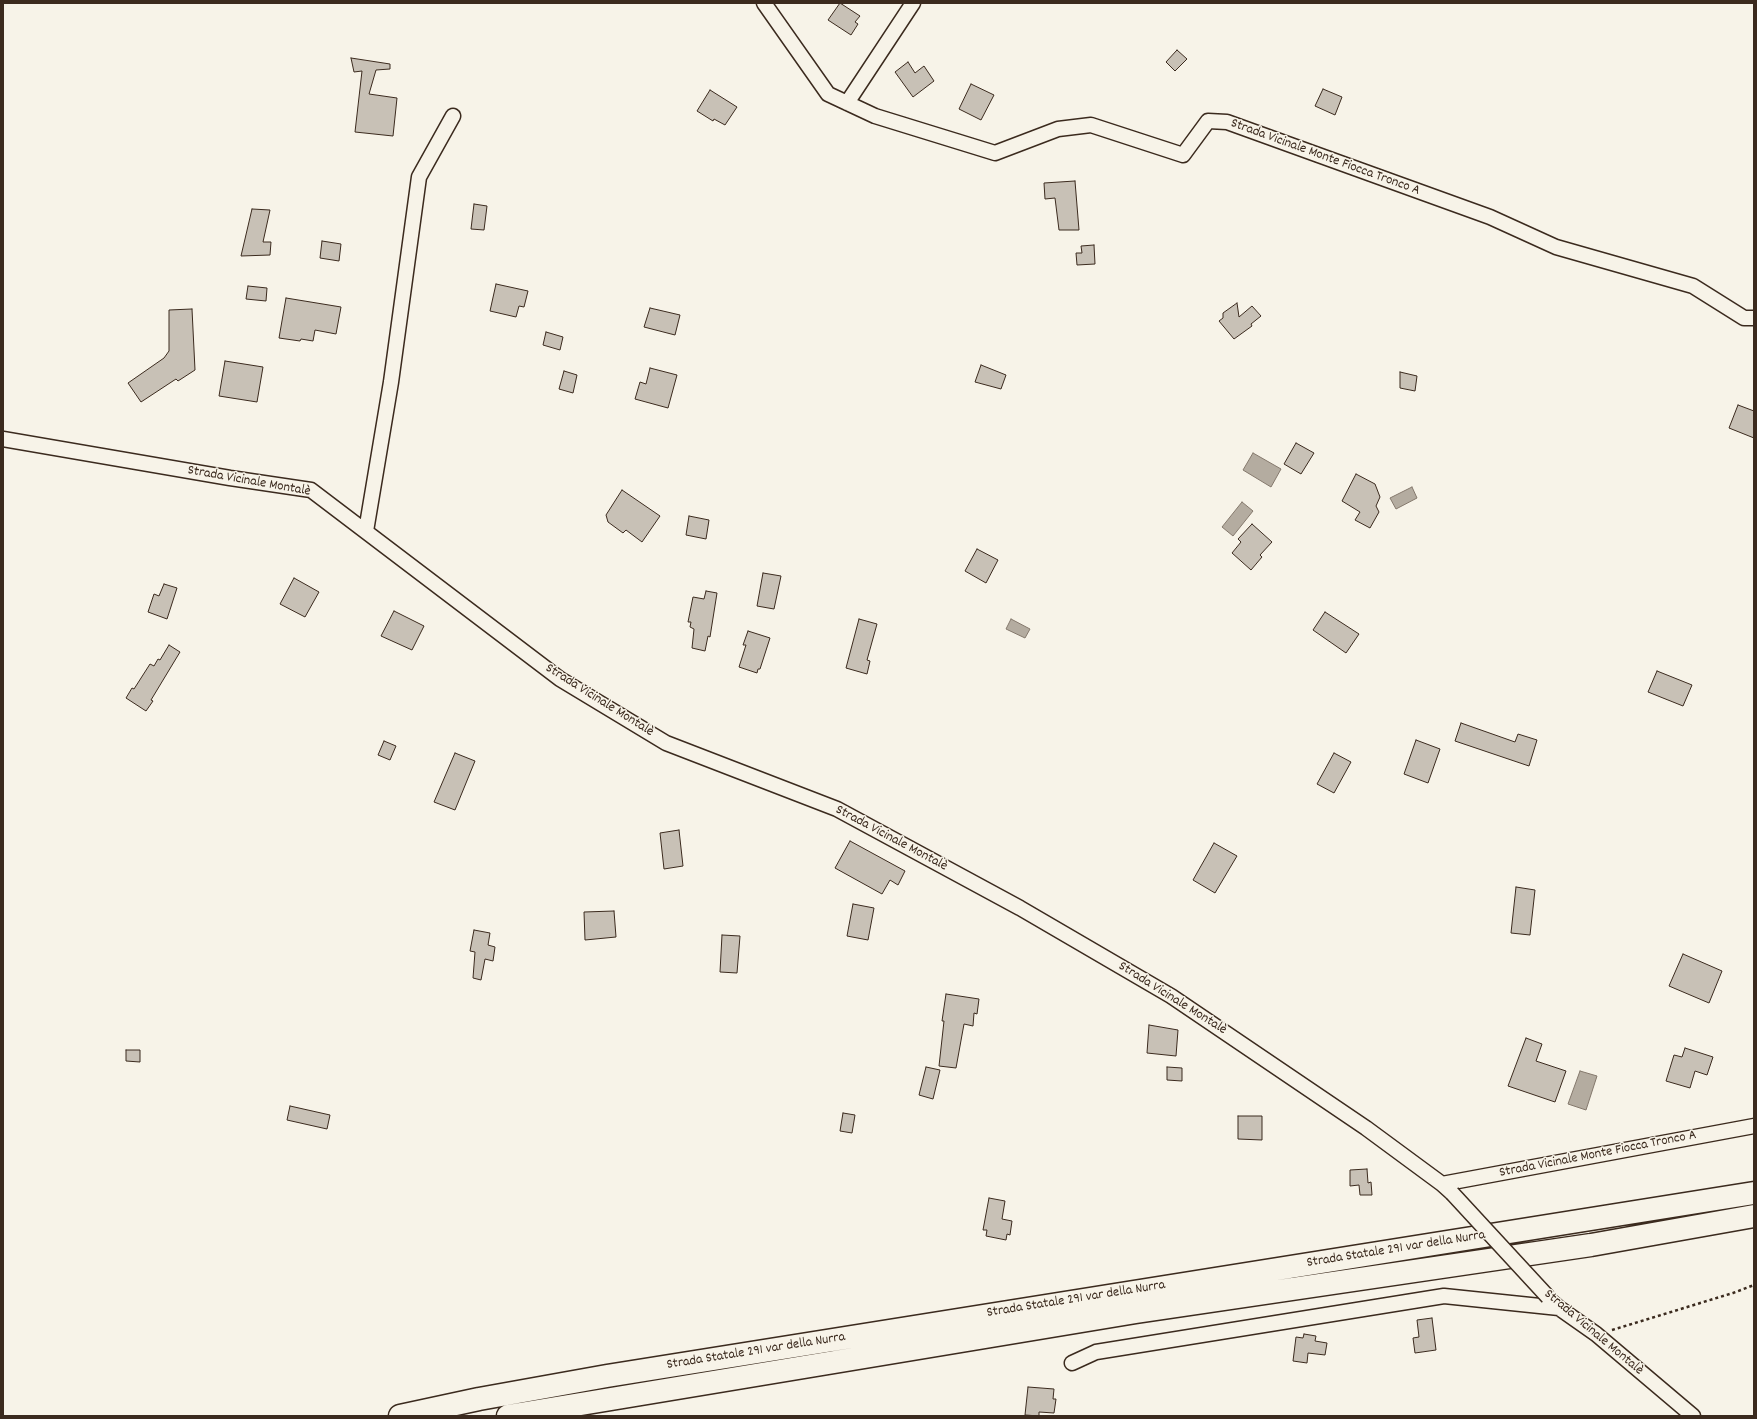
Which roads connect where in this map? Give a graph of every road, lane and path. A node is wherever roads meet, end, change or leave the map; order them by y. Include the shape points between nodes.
1 (764, 3) edge
2 (913, 3) edge
3 (847, 103) junction
4 (453, 116) dead end
5 (1754, 318) edge
6 (3, 439) edge
7 (366, 531) junction
8 (1754, 1126) edge
9 (1447, 1189) junction
10 (1754, 1193) edge
11 (1754, 1216) edge
12 (1754, 1285) edge
13 (1559, 1308) junction
14 (1596, 1334) junction
15 (1072, 1363) dead end
16 (400, 1416) edge
17 (508, 1416) edge
18 (1693, 1416) edge

1 - 3 street, Strada Vicinale Monte Fiocca Tronco A via 828,94
2 - 3 street
3 - 5 street, Strada Vicinale Monte Fiocca Tronco A via 875,116 995,153 1058,128 1091,125 1183,155 1208,121 1227,122 1490,217 1556,248 1693,286 1744,318
4 - 7 street via 419,177 391,382
6 - 7 street, Strada Vicinale Montalè via 311,490
7 - 9 street, Strada Vicinale Montalè via 560,679 666,743 837,808 1020,908 1171,996 1366,1128
8 - 9 street, Strada Vicinale Monte Fiocca Tronco A
9 - 13 street, Strada Vicinale Montalè, bridge
10 - 16 highway, Strada Statale 291 var della Nurra via 614,1375
11 - 17 highway, Strada Statale 291 var della Nurra via 1591,1245 1136,1312
12 - 14 path
13 - 14 street, Strada Vicinale Montalè
13 - 15 street via 1444,1296 1096,1352
14 - 18 street, Strada Vicinale Montalè

